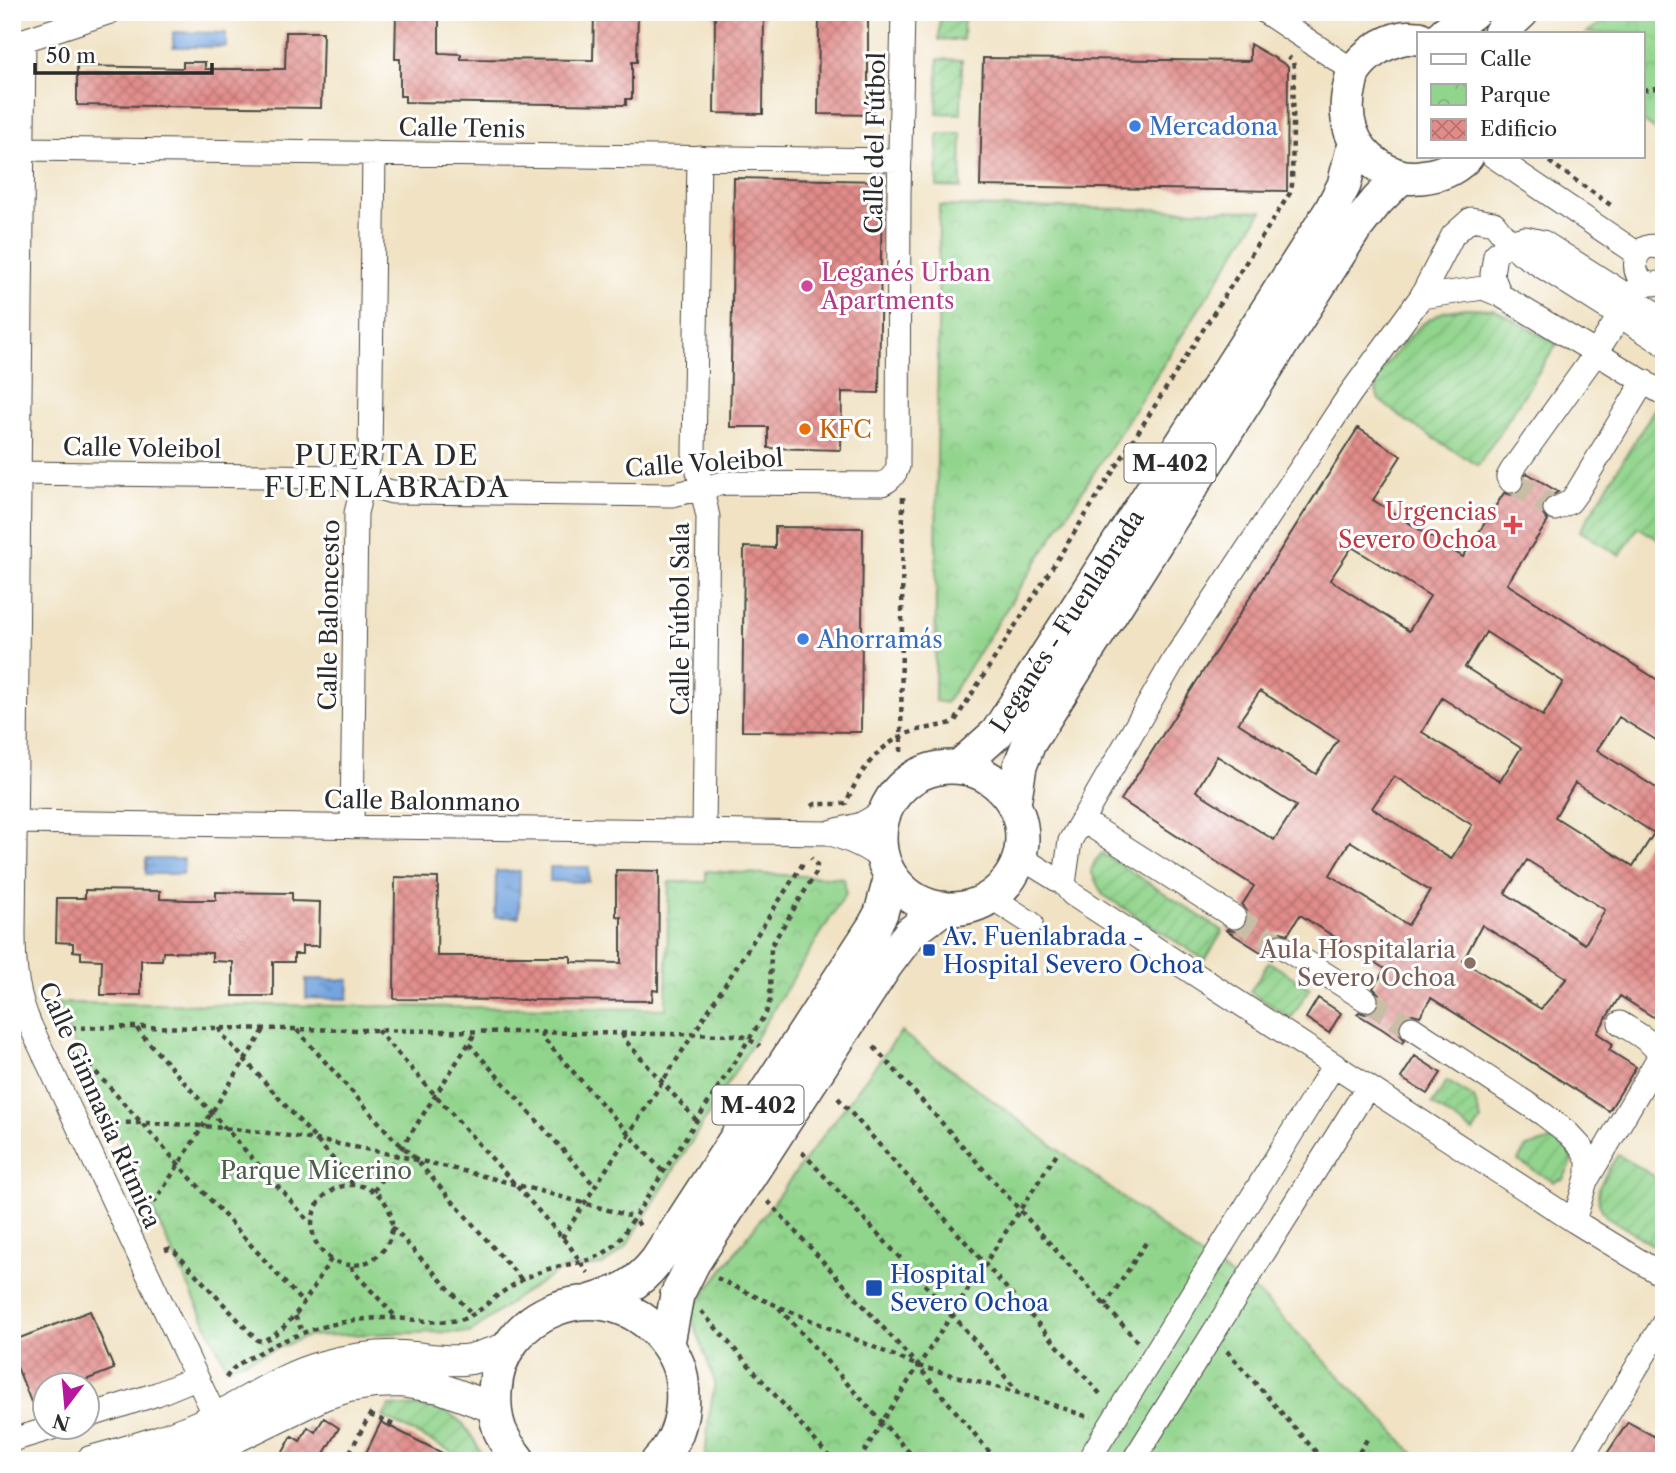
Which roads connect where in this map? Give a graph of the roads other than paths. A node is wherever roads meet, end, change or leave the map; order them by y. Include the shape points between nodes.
1 (110, 12) edge
2 (903, 12) edge
3 (1265, 12) edge
4 (1473, 12) edge
5 (1522, 12) edge
6 (1446, 32) edge
7 (1501, 32) edge
8 (1417, 37) edge
9 (18, 42) edge
10 (1354, 71) junction
11 (1356, 144) junction
12 (23, 149) junction
13 (374, 153) junction
14 (699, 157) junction
15 (1465, 158) edge
16 (1496, 158) edge
17 (900, 160) junction
18 (1401, 177) junction
19 (1509, 242) junction
20 (1664, 248) edge
21 (1638, 254) junction
22 (1639, 294) edge
23 (1500, 295) junction
24 (1421, 297) junction
25 (1664, 320) edge
26 (1664, 344) edge
27 (1597, 353) junction
28 (1654, 388) edge
29 (19, 473) junction
30 (892, 478) joint
31 (1511, 481) dead end
32 (363, 485) junction
33 (702, 489) junction
34 (1555, 509) dead end
35 (959, 767) junction
36 (889, 804) junction
37 (1014, 804) junction
38 (1082, 820) junction
39 (15, 822) junction
40 (352, 827) junction
41 (704, 831) junction
42 (828, 833) junction
43 (1020, 858) junction
44 (888, 869) junction
45 (1064, 884) junction
46 (991, 897) junction
47 (943, 908) junction
48 (1234, 917) tunnel mouth
49 (1031, 923) dead end
50 (1281, 946) tunnel mouth
51 (1366, 1000) tunnel mouth
52 (1620, 1023) dead end
53 (1412, 1028) tunnel mouth
54 (1334, 1065) junction
55 (1367, 1088) junction
56 (1586, 1181) junction
57 (1574, 1221) junction
58 (1664, 1276) edge
59 (589, 1289) junction
60 (1664, 1322) edge
61 (668, 1343) junction
62 (507, 1348) junction
63 (196, 1377) junction
64 (494, 1408) junction
65 (102, 1412) edge
66 (216, 1418) junction
67 (32, 1434) edge
68 (12, 1440) edge
69 (661, 1460) edge
70 (92, 1461) edge
71 (183, 1461) edge
72 (519, 1461) edge
73 (1088, 1461) edge
74 (1133, 1461) edge
75 (1580, 1461) edge

1 - 9 street
2 - 17 street, Calle del Fútbol
3 - 10 street
4 - 6 highway
5 - 7 highway
8 - 10 highway via 1381,46
9 - 12 street, Calle Gimnasia Rítmica
10 - 11 highway via 1346,101
11 - 18 highway via 1371,161
11 - 35 highway, Leganés - Fuenlabrada / M-402 via 1344,185 1315,236 997,733
12 - 13 street, Calle Tenis
12 - 29 street, Calle Gimnasia Rítmica
13 - 14 street, Calle Tenis
13 - 32 street, Calle Baloncesto via 370,456
14 - 17 street, Calle Tenis
14 - 33 street, Calle Fútbol Sala via 694,453
15 - 18 highway via 1436,176
16 - 21 street
17 - 30 street, Calle del Fútbol via 899,450
18 - 37 highway, Leganés - Fuenlabrada / M-402 via 1354,230 1029,743
19 - 22 street via 1525,238 1544,242
19 - 23 street via 1496,255 1492,274
19 - 24 street via 1494,223 1471,219 1452,234
20 - 21 street via 1645,247
21 - 22 street via 1634,262
22 - 25 street
22 - 26 street
22 - 27 street
23 - 24 street via 1483,288
23 - 27 street
24 - 38 street via 1350,394 1175,658
27 - 28 street
27 - 31 street via 1521,457 1508,477
28 - 34 street via 1570,502
29 - 32 street, Calle Voleibol via 339,477
29 - 39 street, Calle Gimnasia Rítmica
30 - 33 street, Calle Voleibol via 882,484 724,483
32 - 33 street, Calle Voleibol via 392,492 672,495
32 - 40 street, Calle Baloncesto via 356,513
33 - 41 street, Calle Fútbol Sala via 708,517
35 - 36 highway, M-402 via 914,777
35 - 37 highway via 981,773 1000,786
36 - 42 street, Calle Balonmano via 861,823
36 - 44 highway, M-402 via 880,836
37 - 43 highway, Leganés - Fuenlabrada / M-402 via 1021,821
38 - 45 street via 1070,841
38 - 48 street
39 - 40 street, Calle Balonmano
39 - 63 street, Calle Gimnasia Rítmica via 14,963 22,1004
40 - 41 street, Calle Balonmano
41 - 42 street, Calle Balonmano
42 - 44 street, Calle Balonmano via 859,844
43 - 45 street
43 - 46 highway, M-402 via 1014,873
44 - 47 highway, M-402 via 905,892
44 - 59 highway, M-402 via 881,913 874,926 662,1252 642,1278 624,1290
45 - 54 street via 1072,894
46 - 47 highway, M-402 via 960,908
46 - 49 street
47 - 61 highway, M-402 via 910,933 886,965 693,1263 677,1295
50 - 51 street
52 - 56 street via 1653,1045 1659,1057
53 - 56 street via 1568,1133 1588,1160
54 - 55 street
54 - 73 street
55 - 57 street
55 - 74 street
56 - 57 street
57 - 58 street
59 - 61 highway via 646,1320
59 - 62 highway via 527,1323
60 - 75 street
61 - 69 highway via 681,1371 684,1402 678,1432
62 - 64 highway via 496,1377
62 - 66 main road via 470,1359 353,1358 297,1375
63 - 65 street
63 - 66 street, Calle Gimnasia Rítmica
64 - 71 main road via 440,1388 400,1382 349,1387
64 - 72 highway via 503,1439
66 - 70 main road via 159,1442
67 - 68 street

